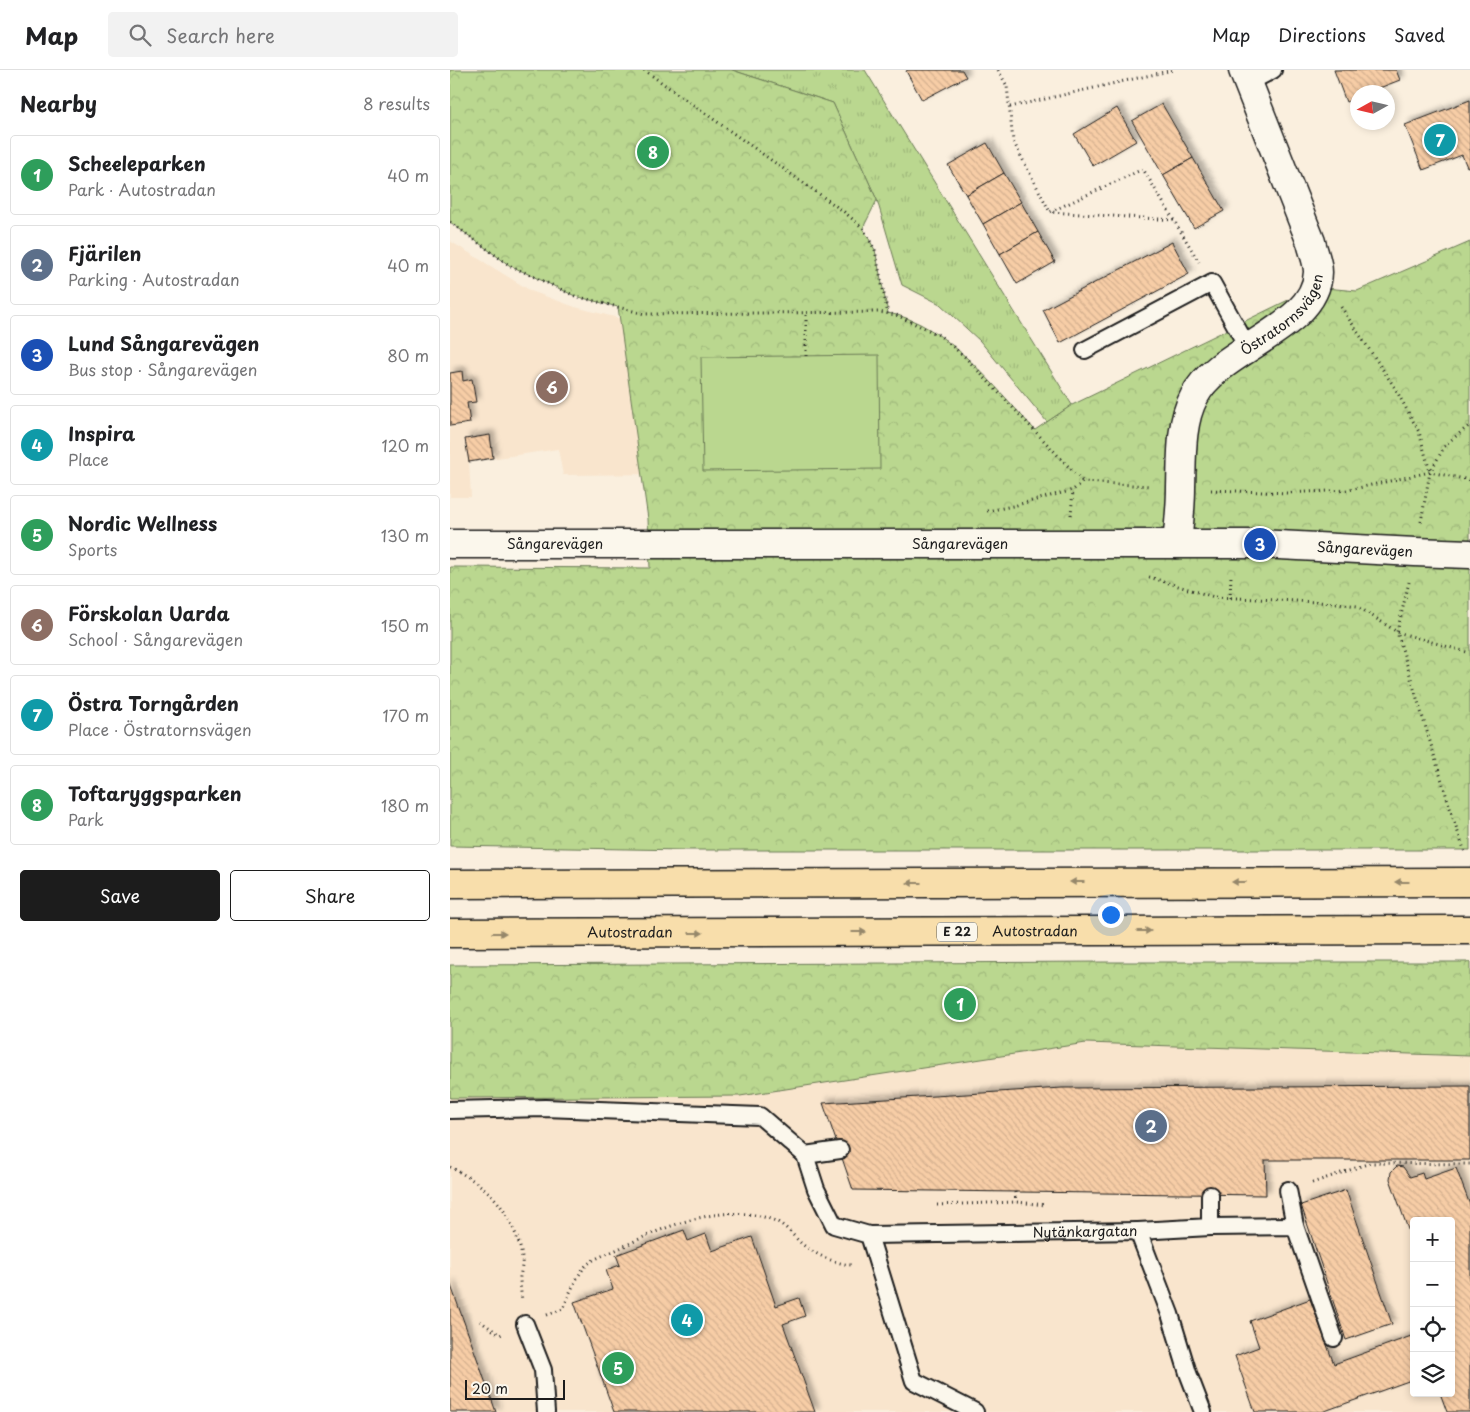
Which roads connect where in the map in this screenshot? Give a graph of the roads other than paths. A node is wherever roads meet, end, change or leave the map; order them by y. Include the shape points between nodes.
1 (1273, 70) edge
2 (1246, 76) edge
3 (1248, 348) junction
4 (1085, 350) dead end
5 (450, 544) edge
6 (1178, 544) junction
7 (1470, 554) edge
8 (1462, 874) edge
9 (450, 884) edge
10 (1467, 930) edge
11 (450, 933) edge
12 (450, 1110) edge
13 (840, 1150) dead end
14 (804, 1155) junction
15 (1288, 1190) dead end
16 (1210, 1195) dead end
17 (1294, 1226) junction
18 (1210, 1227) junction
19 (1138, 1231) junction
20 (869, 1235) junction
21 (525, 1324) road end
22 (1334, 1338) dead end
23 (546, 1412) edge
24 (974, 1412) edge
25 (1203, 1412) edge

1 - 2 lane
2 - 3 street, Östratornsvägen via 1311,242 1318,271 1315,287 1301,310
3 - 4 lane via 1212,283
3 - 6 street, Östratornsvägen via 1208,376 1193,398 1182,454
5 - 6 street, Sångarevägen
6 - 7 street, Sångarevägen via 1260,544
8 -> 9 highway
11 -> 10 highway, Autostradan / E 22
12 - 14 lane via 545,1108 760,1116
13 - 14 lane
14 - 20 lane, Nytänkargatan via 834,1225
15 - 17 lane
16 - 18 lane
17 - 18 lane
17 - 22 lane
18 - 19 lane
19 - 20 lane, Nytänkargatan
19 - 25 lane, Nytänkargatan
20 - 24 lane via 914,1381
21 - 23 lane via 543,1370

